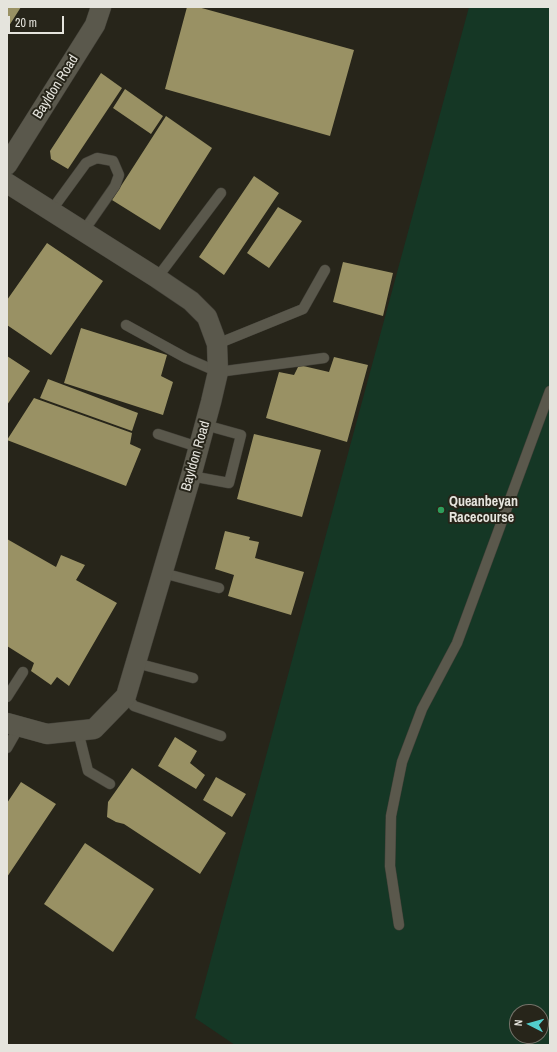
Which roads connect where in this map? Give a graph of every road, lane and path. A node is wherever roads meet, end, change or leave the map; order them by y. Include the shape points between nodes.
1 (101, 7) edge
2 (7, 165) edge
3 (7, 183) edge
4 (221, 192) dead end
5 (51, 211) junction
6 (83, 232) junction
7 (324, 270) dead end
8 (157, 278) junction
9 (126, 325) dead end
10 (217, 344) junction
11 (324, 358) dead end
12 (218, 372) junction
13 (550, 391) edge
14 (204, 425) junction
15 (158, 434) dead end
16 (198, 447) junction
17 (190, 476) junction
18 (163, 572) junction
19 (219, 588) dead end
20 (136, 663) junction
21 (23, 672) dead end
22 (193, 678) dead end
23 (126, 696) junction
24 (7, 697) edge
25 (13, 725) edge
26 (78, 731) junction
27 (221, 736) dead end
28 (7, 748) edge
29 (110, 784) dead end
30 (399, 925) dead end

1 - 2 street, Bayldon Road via 95,25
3 - 5 street, Bayldon Road
4 - 8 lane
5 - 6 street, Bayldon Road
5 - 6 lane via 86,164 97,158 113,161 119,175 115,186
6 - 8 street, Bayldon Road
7 - 10 lane via 303,309
8 - 10 street, Bayldon Road via 191,301 207,317
9 - 12 lane via 186,358
10 - 12 street, Bayldon Road
11 - 12 lane
12 - 14 street, Bayldon Road
13 - 30 lane via 457,643 422,709 402,762 391,816 390,866
14 - 16 street, Bayldon Road
14 - 17 lane via 241,435 229,483
15 - 16 lane
16 - 17 street, Bayldon Road
17 - 18 street, Bayldon Road
18 - 19 lane
18 - 20 street, Bayldon Road
20 - 22 lane
20 - 23 street, Bayldon Road
21 - 24 lane
23 - 26 street, Bayldon Road via 94,729
23 - 27 lane via 134,706
25 - 26 street, Bayldon Road via 47,734
25 - 28 lane
26 - 29 lane via 88,771

